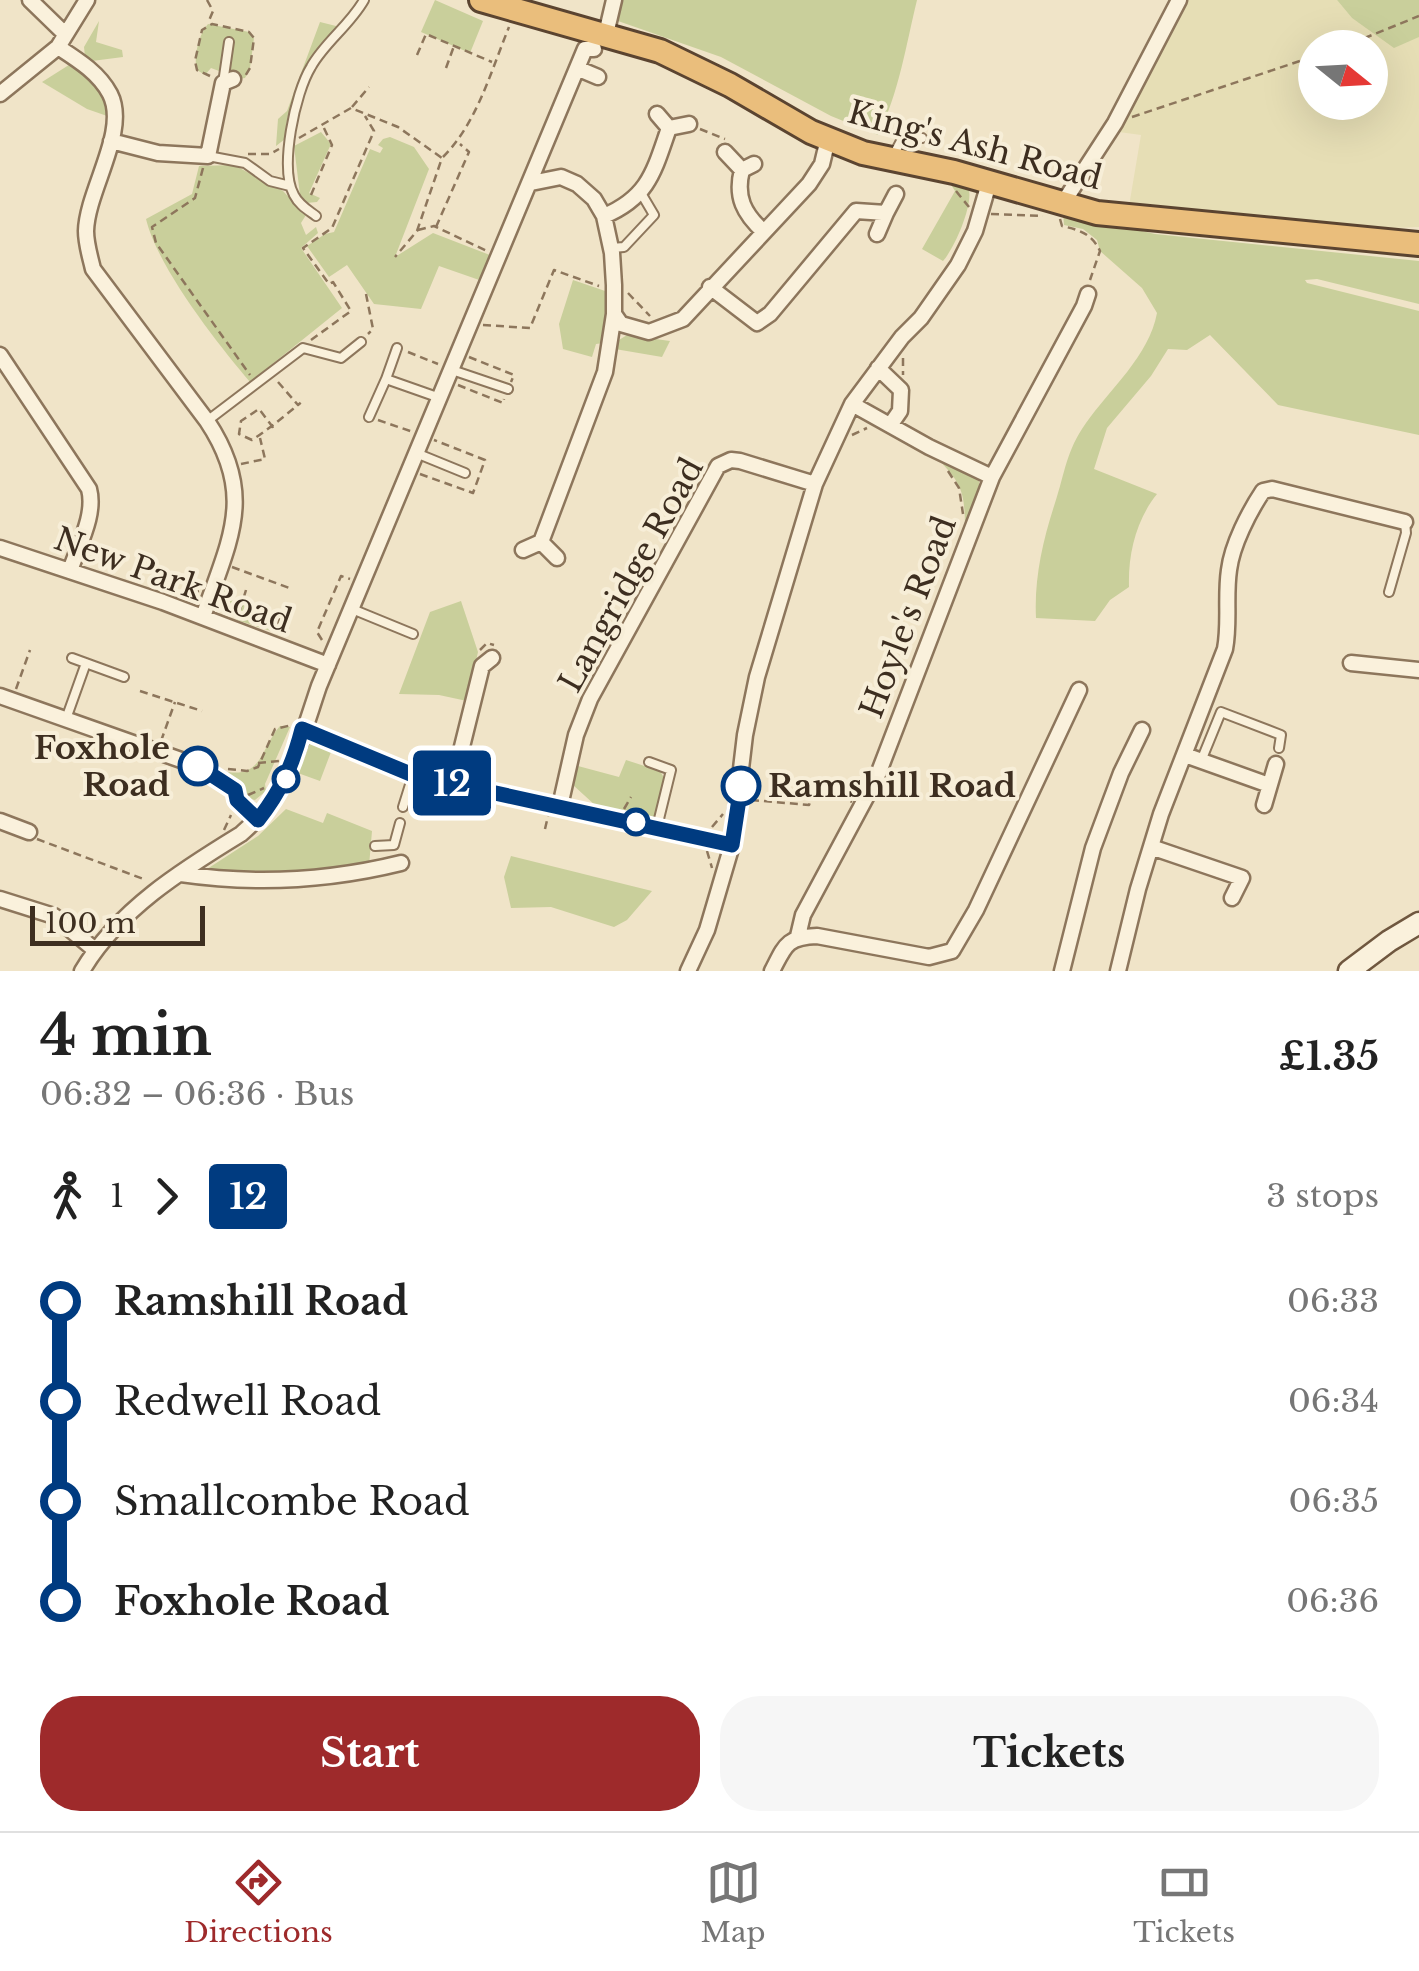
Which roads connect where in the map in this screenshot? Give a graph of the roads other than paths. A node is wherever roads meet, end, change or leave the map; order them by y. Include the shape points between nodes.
1 (30, 0) edge
2 (87, 0) edge
3 (364, 0) edge
4 (481, 0) edge
5 (614, 0) edge
6 (1179, 0) edge
7 (62, 41) junction
8 (600, 41) junction
9 (229, 42) dead end
10 (579, 69) junction
11 (598, 77) dead end
12 (224, 80) joint
13 (0, 94) edge
14 (657, 114) dead end
15 (689, 124) road end
16 (669, 128) junction
17 (922, 138) dead end
18 (828, 140) junction
19 (111, 141) junction
20 (726, 152) road end
21 (205, 156) junction
22 (892, 158) junction
23 (990, 183) junction
24 (531, 184) junction
25 (290, 186) junction
26 (641, 193) junction
27 (896, 194) dead end
28 (1061, 210) junction
29 (886, 213) junction
30 (316, 216) dead end
31 (604, 216) junction
32 (764, 232) junction
33 (877, 234) dead end
34 (1419, 244) edge
35 (611, 248) junction
36 (710, 287) junction
37 (1088, 294) road end
38 (614, 314) junction
39 (756, 323) junction
40 (765, 340) dead end
41 (361, 342) road end
42 (397, 348) road end
43 (0, 355) edge
44 (878, 368) junction
45 (452, 370) junction
46 (5, 373) edge
47 (386, 379) junction
48 (508, 389) dead end
49 (440, 398) junction
50 (852, 404) junction
51 (369, 418) road end
52 (207, 421) junction
53 (888, 422) junction
54 (416, 453) junction
55 (465, 473) dead end
56 (992, 478) junction
57 (815, 484) junction
58 (1405, 522) joint
59 (541, 542) junction
60 (0, 548) edge
61 (523, 550) dead end
62 (557, 558) dead end
63 (70, 570) junction
64 (1389, 592) dead end
65 (352, 609) junction
66 (203, 617) junction
67 (413, 634) dead end
68 (72, 658) dead end
69 (492, 658) dead end
70 (1351, 662) dead end
71 (86, 663) junction
72 (328, 665) junction
73 (1419, 670) edge
74 (124, 677) dead end
75 (1080, 690) dead end
76 (6, 698) edge
77 (66, 720) junction
78 (302, 729) junction
79 (1142, 730) dead end
80 (1186, 755) junction
81 (1278, 756) joint
82 (1202, 761) junction
83 (649, 762) dead end
84 (413, 775) junction
85 (454, 783) junction
86 (1268, 785) junction
87 (1264, 804) dead end
88 (560, 806) junction
89 (403, 807) dead end
90 (258, 820) junction
91 (0, 821) edge
92 (400, 822) dead end
93 (658, 827) junction
94 (29, 832) road end
95 (732, 845) junction
96 (375, 846) dead end
97 (1151, 847) junction
98 (401, 863) dead end
99 (181, 874) junction
100 (1232, 898) dead end
101 (0, 899) edge
102 (1419, 924) edge
103 (798, 936) junction
104 (95, 950) junction
105 (82, 971) edge
106 (688, 971) edge
107 (772, 971) edge
108 (1062, 971) edge
109 (1118, 971) edge
110 (1349, 971) edge

1 - 7 street
2 - 7 street
3 - 25 lane via 311,66 294,112
4 - 8 highway, King's Ash Road
5 - 8 street
6 - 28 street
7 - 13 street
7 - 19 street via 109,93 116,118
8 - 10 street via 585,49
8 - 18 highway, King's Ash Road via 688,64
9 - 12 lane
10 - 11 street
10 - 24 street
12 - 21 street
14 - 16 street
15 - 16 street
16 - 26 street
17 - 22 lane via 903,137
18 - 22 highway, King's Ash Road
18 - 32 street via 809,184
19 - 21 street
19 - 52 street via 88,216 94,269
20 - 32 street via 748,167 739,182 743,209
21 - 25 lane via 244,164
22 - 23 highway, King's Ash Road
23 - 28 highway, King's Ash Road
23 - 44 street via 958,266
24 - 31 street via 561,177 577,184
24 - 45 street
25 - 30 lane
26 - 31 street
26 - 35 lane via 654,215 624,247
27 - 29 street
28 - 34 highway, King's Ash Road
29 - 33 street
29 - 39 street via 856,211
31 - 35 street
32 - 36 street
35 - 38 street
36 - 38 street via 683,319 662,330 636,331
36 - 39 street
37 - 56 street, Hoyle's Road
38 - 59 street via 598,392
39 - 40 street
41 - 52 lane via 341,358 302,348
42 - 47 lane
43 - 46 street
44 - 50 street
44 - 53 street via 901,390 900,410
45 - 48 lane
45 - 49 street
46 - 63 street via 89,489 90,512
47 - 49 lane
47 - 51 lane
49 - 54 street
50 - 53 street
50 - 57 street
52 - 66 street via 223,446 236,508
53 - 56 street
54 - 55 lane
54 - 65 street
56 - 103 street, Hoyle's Road via 877,777 802,915
57 - 88 street, Langridge Road via 740,461 718,466 590,699
57 - 95 street via 757,677
58 - 64 lane
58 - 80 street via 1263,490 1229,568 1225,649
59 - 61 street
59 - 62 street
60 - 63 street, New Park Road
63 - 66 street, New Park Road
65 - 67 lane
65 - 72 street
66 - 72 street, New Park Road
68 - 71 lane
69 - 85 street via 482,666
70 - 73 street
71 - 74 lane
71 - 77 lane
72 - 78 street
75 - 103 street via 952,951 930,957
76 - 77 street
77 - 90 street via 198,766 235,790
78 - 84 street
78 - 90 street via 279,794
79 - 108 street via 1093,848
80 - 82 street
80 - 97 street
81 - 82 lane via 1281,735 1221,712
81 - 86 street
82 - 86 street
83 - 93 lane via 671,770
84 - 85 street
84 - 89 lane
85 - 88 street
86 - 87 street
88 - 93 street
90 - 99 street
91 - 94 street
92 - 96 lane via 394,846
93 - 95 street
95 - 106 street
97 - 100 street via 1244,875
97 - 109 street
98 - 99 street via 312,880
99 - 104 street via 126,915
101 - 104 street via 54,916
102 - 110 main road
103 - 107 street, Hoyle's Road
104 - 105 street

